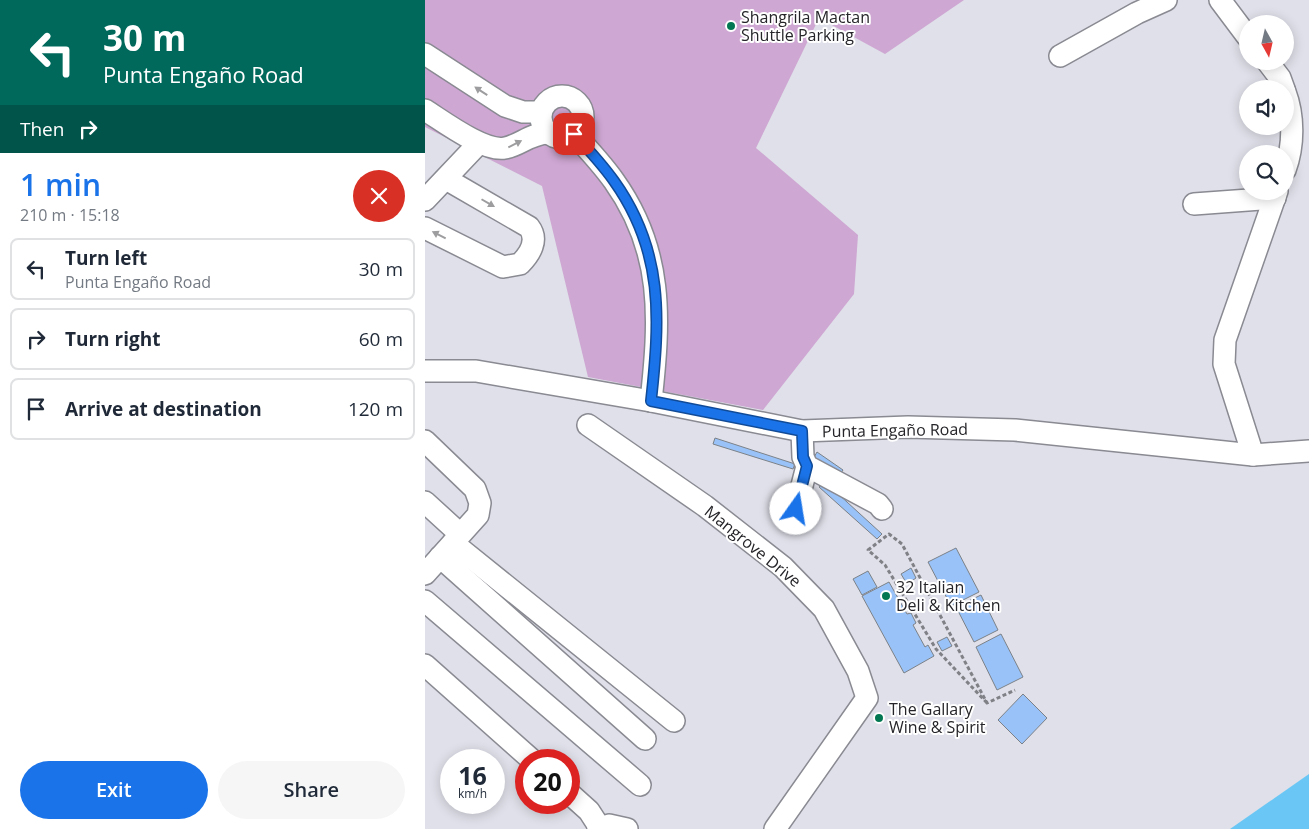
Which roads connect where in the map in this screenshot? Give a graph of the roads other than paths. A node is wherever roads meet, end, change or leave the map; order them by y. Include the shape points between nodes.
1 (1166, 0) edge
2 (1220, 0) edge
3 (1239, 25) edge
4 (425, 54) edge
5 (1060, 56) dead end
6 (425, 110) edge
7 (541, 112) junction
8 (548, 133) junction
9 (574, 134) junction
10 (479, 142) junction
11 (446, 179) junction
12 (1239, 199) edge
13 (425, 200) edge
14 (1274, 200) edge
15 (1194, 204) dead end
16 (425, 228) edge
17 (425, 372) edge
18 (651, 401) junction
19 (588, 425) dead end
20 (802, 431) junction
21 (425, 441) edge
22 (1309, 451) edge
23 (1253, 455) junction
24 (807, 466) junction
25 (425, 502) edge
26 (796, 509) dead end
27 (882, 509) dead end
28 (440, 554) edge
29 (425, 601) edge
30 (425, 665) edge
31 (674, 721) dead end
32 (645, 739) dead end
33 (520, 749) edge
34 (640, 785) dead end
35 (580, 803) edge
36 (599, 828) edge
37 (627, 829) edge
38 (775, 829) edge

1 - 5 street
2 - 3 street
7 -> 4 street via 523,112 505,106
6 - 10 street
7 - 8 street via 542,123
7 - 9 street via 553,97 574,99 583,117
8 - 9 street via 561,138
10 -> 8 street via 499,149 536,134
9 - 18 street via 627,200 649,252 658,319
10 - 11 street
11 - 13 street
11 -> 16 street via 529,227 534,236 533,245 520,264 503,267
12 - 15 street
14 - 23 street via 1225,340 1224,364
17 - 18 street, Punta Engaño Road via 476,371
18 - 20 street, Punta Engaño Road
19 - 38 street, Mangrove Drive via 705,506 783,567 824,609 858,671 867,698
20 - 23 street, Punta Engaño Road via 908,426 1015,430
20 - 24 street via 803,457
21 - 28 street via 475,489 480,498 478,515
22 - 23 street, Punta Engaño Road
24 - 26 street
24 - 27 street
25 - 28 street
28 - 31 street
28 - 32 street
29 - 34 street
30 - 33 street
35 - 36 street
36 - 37 street via 609,825

